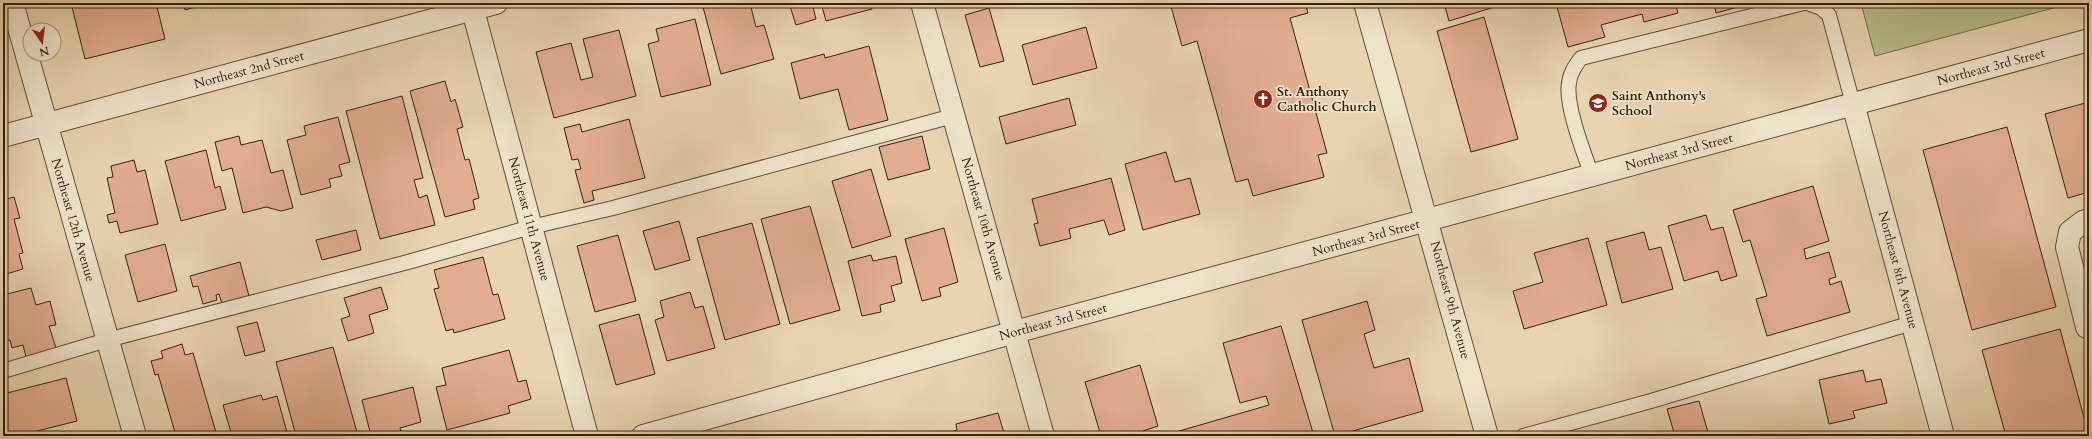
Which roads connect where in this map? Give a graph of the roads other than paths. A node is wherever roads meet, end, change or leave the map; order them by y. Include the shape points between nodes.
1 (12, 3) edge
2 (496, 3) edge
3 (922, 3) edge
4 (1365, 3) edge
5 (1806, 3) edge
6 (472, 6) edge
7 (2089, 40) edge
8 (1853, 104) junction
9 (953, 116) junction
10 (46, 124) junction
11 (3, 136) edge
12 (1592, 176) junction
13 (2089, 220) edge
14 (1428, 221) junction
15 (531, 227) junction
16 (1912, 322) junction
17 (2089, 328) edge
18 (1015, 332) junction
19 (107, 340) junction
20 (3, 370) edge
21 (134, 436) edge
22 (587, 436) edge
23 (644, 436) edge
24 (1042, 436) edge
25 (1487, 436) edge
26 (1523, 436) edge
27 (1943, 436) edge

1 - 10 street, Northeast 12th Avenue
2 - 6 street, Northeast 2nd Street
3 - 9 street, Northeast 10th Avenue
4 - 14 street, Northeast 9th Avenue
5 - 8 lane via 1829,14
5 - 12 lane via 1581,58 1574,68 1569,84 1569,99
6 - 10 street, Northeast 2nd Street
6 - 15 street, Northeast 11th Avenue
7 - 8 street, Northeast 3rd Street
8 - 12 street, Northeast 3rd Street
8 - 16 street, Northeast 8th Avenue
9 - 15 lane via 613,208
9 - 18 street, Northeast 10th Avenue
10 - 11 street, Northeast 2nd Street
10 - 19 street, Northeast 12th Avenue
12 - 14 street, Northeast 3rd Street
13 - 17 street via 2070,232 2067,246
14 - 18 street, Northeast 3rd Street
14 - 25 street, Northeast 9th Avenue
15 - 19 lane via 408,262
15 - 22 street, Northeast 11th Avenue
16 - 26 lane via 1651,401
16 - 27 street, Northeast 8th Avenue
18 - 23 street, Northeast 3rd Street
18 - 24 street, Northeast 10th Avenue
19 - 20 lane
19 - 21 street, Northeast 12th Avenue

